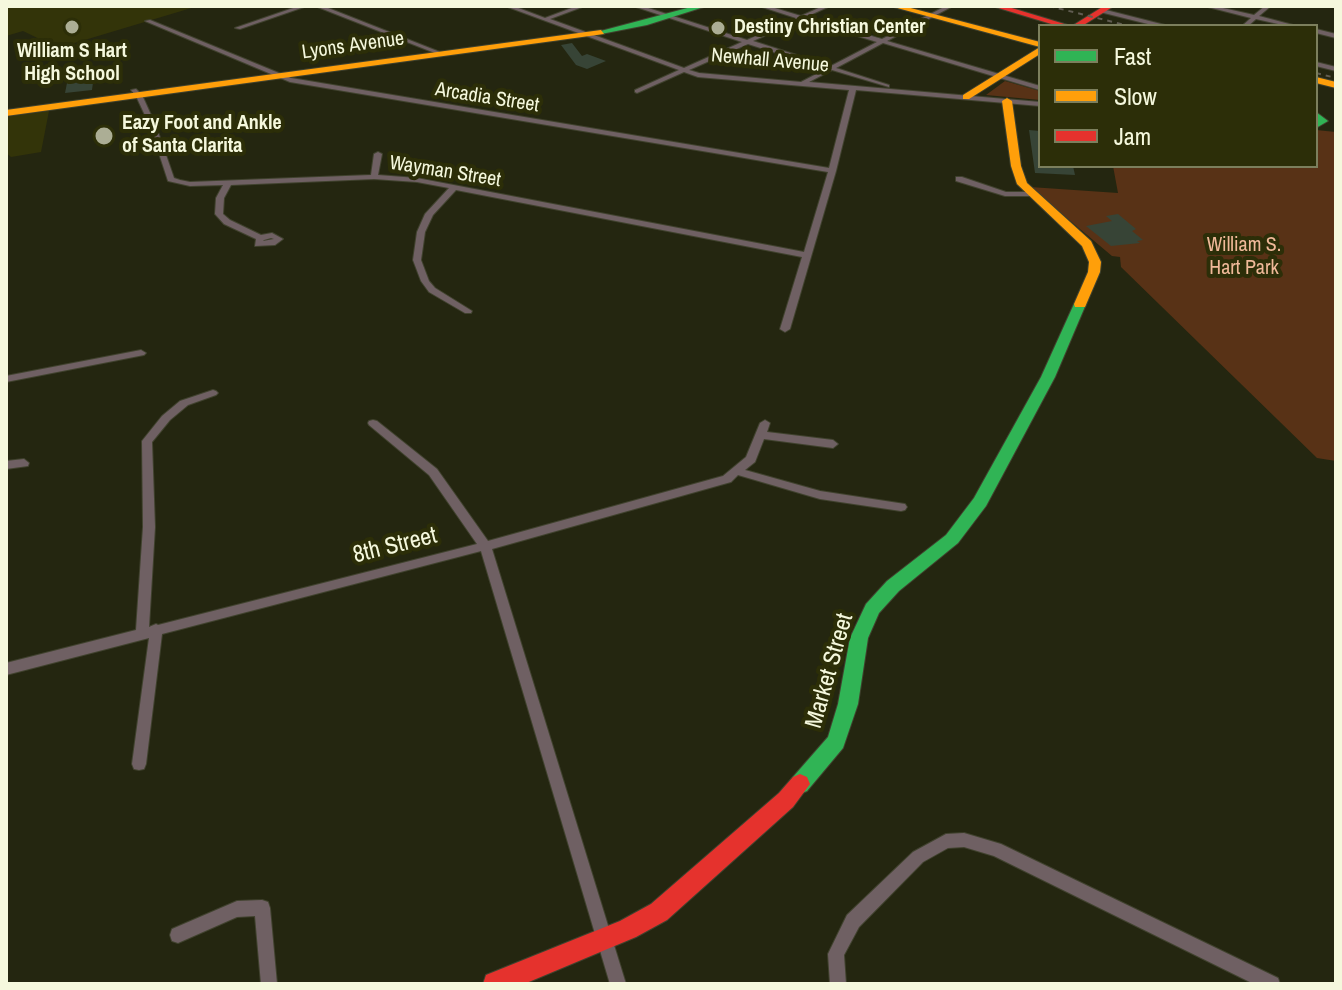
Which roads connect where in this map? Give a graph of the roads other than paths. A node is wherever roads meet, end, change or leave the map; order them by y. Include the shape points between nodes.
1 (304, 6) edge
2 (318, 6) edge
3 (508, 6) edge
4 (582, 6) edge
5 (636, 6) edge
6 (689, 6) edge
7 (703, 6) edge
8 (762, 6) edge
9 (827, 6) edge
10 (894, 6) edge
11 (950, 6) edge
12 (996, 6) edge
13 (1207, 6) edge
14 (1268, 6) edge
15 (1106, 9) edge
16 (666, 16) junction
17 (931, 16) junction
18 (801, 17) junction
19 (1256, 17) junction
20 (545, 19) junction
21 (148, 21) dead end
22 (1060, 24) edge
23 (1083, 24) edge
24 (1156, 24) edge
25 (1247, 24) edge
26 (1286, 24) edge
27 (238, 28) dead end
28 (583, 33) junction
29 (883, 41) junction
30 (749, 42) junction
31 (1038, 47) edge
32 (1038, 49) edge
33 (438, 52) junction
34 (1335, 67) edge
35 (831, 68) junction
36 (684, 70) junction
37 (273, 74) junction
38 (1000, 76) junction
39 (1321, 79) edge
40 (803, 84) junction
41 (1038, 87) edge
42 (853, 88) junction
43 (637, 91) dead end
44 (137, 93) junction
45 (910, 93) junction
46 (966, 97) junction
47 (1007, 101) junction
48 (1038, 104) edge
49 (6, 107) edge
50 (6, 113) edge
51 (378, 154) dead end
52 (832, 171) junction
53 (374, 177) junction
54 (959, 179) dead end
55 (228, 183) junction
56 (454, 188) junction
57 (1030, 194) junction
58 (260, 238) dead end
59 (806, 255) junction
60 (468, 311) dead end
61 (785, 329) dead end
62 (141, 353) dead end
63 (6, 379) edge
64 (213, 393) dead end
65 (373, 423) dead end
66 (833, 444) dead end
67 (24, 463) dead end
68 (6, 465) edge
69 (736, 471) junction
70 (901, 507) dead end
71 (485, 546) junction
72 (156, 629) junction
73 (142, 632) junction
74 (6, 669) edge
75 (139, 764) dead end
76 (178, 935) dead end
77 (604, 938) junction
78 (269, 984) edge
79 (495, 984) edge
80 (618, 984) edge
81 (838, 984) edge
82 (1272, 984) edge

1 - 27 street
2 - 33 street
3 - 20 street, Newhall Avenue
4 - 20 street
5 - 16 street
6 - 16 street, Lyons Avenue
7 - 16 street, Lyons Avenue
8 - 18 street
9 - 18 street
10 - 17 street
11 - 17 street
12 - 22 street
13 - 19 street
14 - 19 street
15 - 23 street
15 - 24 street
16 - 28 street, Lyons Avenue
16 - 30 street
17 - 29 street
17 - 31 street
18 - 29 street
18 - 30 street
19 - 25 street
19 - 26 street
20 - 28 street, Newhall Avenue
21 - 37 street, Arcadia Street
28 - 33 street, Lyons Avenue
28 - 36 street, Newhall Avenue
29 - 35 street
29 - 38 street
30 - 35 street
30 - 36 street
32 - 38 street
33 - 37 street, Lyons Avenue
34 - 39 street
35 - 40 street
35 - 45 street
36 - 40 street, Newhall Avenue
36 - 43 street
37 - 44 street, Lyons Avenue
37 - 52 street, Arcadia Street
38 - 41 street
38 - 46 street
40 - 42 street, Newhall Avenue
42 - 45 street, Newhall Avenue
42 - 52 street
44 - 49 street, Lyons Avenue
44 - 50 street, Lyons Avenue
44 - 55 street, Wayman Street via 171,179
45 - 46 street, Newhall Avenue
46 - 47 street, Newhall Avenue
47 - 48 street, Newhall Avenue
47 - 57 street, Market Street via 1016,166
51 - 53 street
52 - 59 street
53 - 55 street, Wayman Street
53 - 56 street, Wayman Street
54 - 57 street via 1005,194
55 - 58 street via 219,214
56 - 59 street, Wayman Street
56 - 60 street via 429,214 417,260 432,290
57 - 77 street, Market Street via 1087,244 1094,255 1094,272 1048,377 980,502 952,539 872,609 859,638 842,726 824,759 693,886 659,912
59 - 61 street
62 - 63 street
64 - 73 street via 184,403 147,441 149,527
65 - 71 street via 433,472
66 - 69 street via 762,429 751,459
67 - 68 street
69 - 70 street via 820,495
69 - 71 street, 8th Street via 727,479
71 - 72 street, 8th Street
71 - 77 street
72 - 73 street, 8th Street
72 - 75 street
73 - 74 street, 8th Street
76 - 78 street via 237,909 262,908
77 - 79 street, Market Street
77 - 80 street
81 - 82 street via 836,954 853,921 918,857 946,841 964,840 996,849

